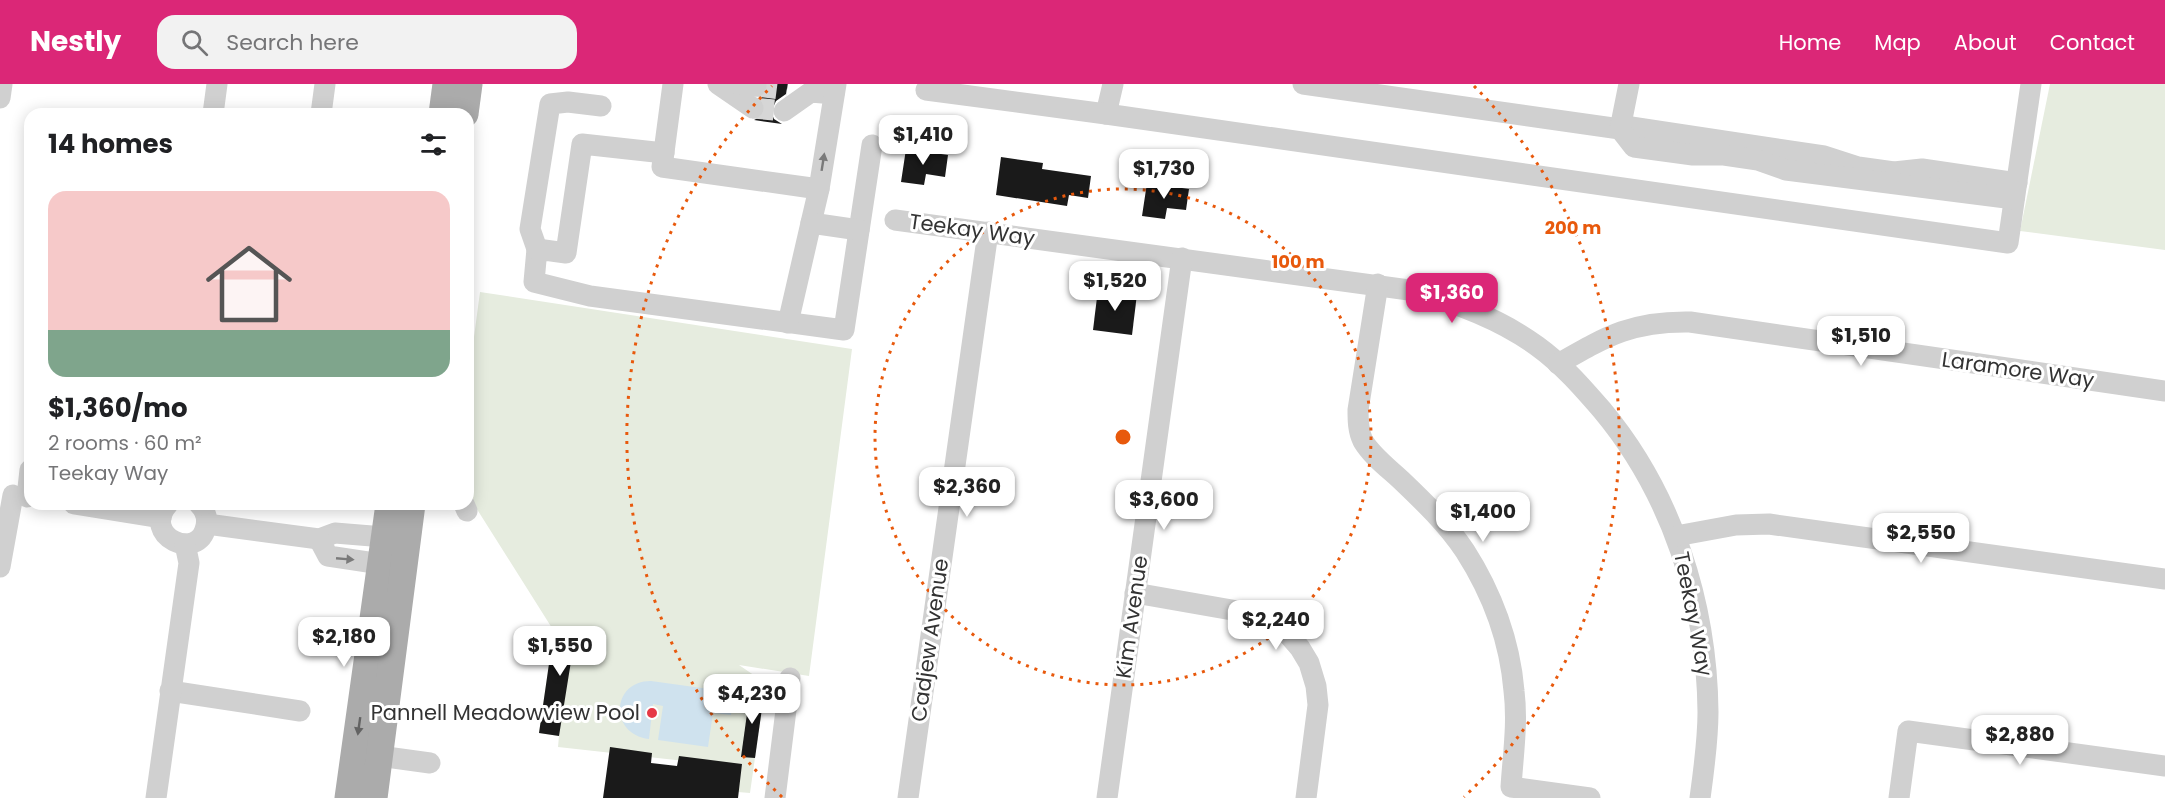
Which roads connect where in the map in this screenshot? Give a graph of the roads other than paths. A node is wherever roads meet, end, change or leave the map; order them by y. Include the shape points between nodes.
1 (2, 84) edge
2 (217, 84) edge
3 (326, 84) edge
4 (446, 84) edge
5 (469, 84) edge
6 (673, 84) edge
7 (718, 84) edge
8 (1113, 84) edge
9 (1304, 84) edge
10 (1629, 84) edge
11 (2031, 84) edge
12 (835, 89) edge
13 (926, 90) dead end
14 (798, 92) tunnel mouth
15 (0, 98) edge
16 (601, 106) dead end
17 (214, 108) edge
18 (322, 108) edge
19 (443, 108) edge
20 (466, 108) edge
21 (753, 108) tunnel mouth
22 (1107, 114) junction
23 (1620, 129) junction
24 (872, 145) dead end
25 (664, 153) junction
26 (819, 189) junction
27 (2015, 191) junction
28 (896, 220) dead end
29 (811, 223) junction
30 (859, 230) junction
31 (988, 232) junction
32 (537, 249) junction
33 (1182, 258) junction
34 (1378, 284) junction
35 (788, 323) junction
36 (1558, 364) junction
37 (2165, 391) edge
38 (24, 482) edge
39 (17, 495) edge
40 (203, 510) edge
41 (388, 510) edge
42 (411, 510) edge
43 (164, 511) edge
44 (207, 524) junction
45 (1676, 536) junction
46 (384, 537) junction
47 (319, 539) junction
48 (185, 544) junction
49 (381, 564) junction
50 (0, 567) edge
51 (2165, 579) edge
52 (1135, 593) junction
53 (790, 678) dead end
54 (170, 692) junction
55 (300, 711) dead end
56 (379, 756) junction
57 (430, 763) dead end
58 (2165, 766) edge
59 (156, 798) edge
60 (348, 798) edge
61 (374, 798) edge
62 (775, 798) edge
63 (908, 798) edge
64 (1107, 798) edge
65 (1306, 798) edge
66 (1590, 798) edge
67 (1700, 798) edge
68 (1899, 798) edge

1 - 15 street
2 - 17 street
3 - 18 street
4 - 19 main road
5 - 20 main road
6 - 25 street
7 - 21 street
8 - 22 street
9 - 23 street
10 - 23 street
11 - 27 street
12 - 14 street
26 -> 12 street
13 - 22 street
16 - 32 street via 550,104 530,229
22 - 27 street via 2008,243
23 - 27 street via 1631,127 1824,156 1858,167 1894,172 1922,169
24 - 30 street
25 - 26 street via 662,167
25 - 32 street via 582,144 566,253
26 - 29 street
28 - 31 street, Teekay Way
29 - 30 street
29 - 35 street
30 - 35 street via 844,330
31 - 33 street, Teekay Way
31 - 63 street, Cadjew Avenue
32 - 35 street via 534,282 590,296
33 - 34 street, Teekay Way
33 - 52 street, Kim Avenue
34 - 36 street, Teekay Way via 1440,298 1476,312 1538,346
34 - 66 street via 1358,410 1363,439 1371,452 1446,525 1465,550 1496,611 1515,693 1511,787
36 - 37 street, Laramore Way via 1620,331 1662,322 1690,322
36 - 45 street, Teekay Way via 1592,398 1635,454
38 - 39 street
39 - 50 street
40 - 44 street
41 - 46 main road
42 - 56 main road
43 - 48 street via 161,526 165,535
44 - 47 street
44 - 48 street via 198,540
45 - 51 street via 1736,525 1769,524
45 - 67 street, Teekay Way via 1688,571 1707,683 1706,755
46 - 47 street via 335,533
46 - 49 main road
47 -> 49 street via 328,556
48 - 54 street via 189,563
49 -> 60 main road
52 - 64 street, Kim Avenue
52 - 65 street via 1249,613 1271,621 1300,648 1309,663 1318,705
53 - 62 street
54 - 55 street
54 - 59 street
56 - 57 street
56 - 61 main road
58 - 68 street via 1908,731

